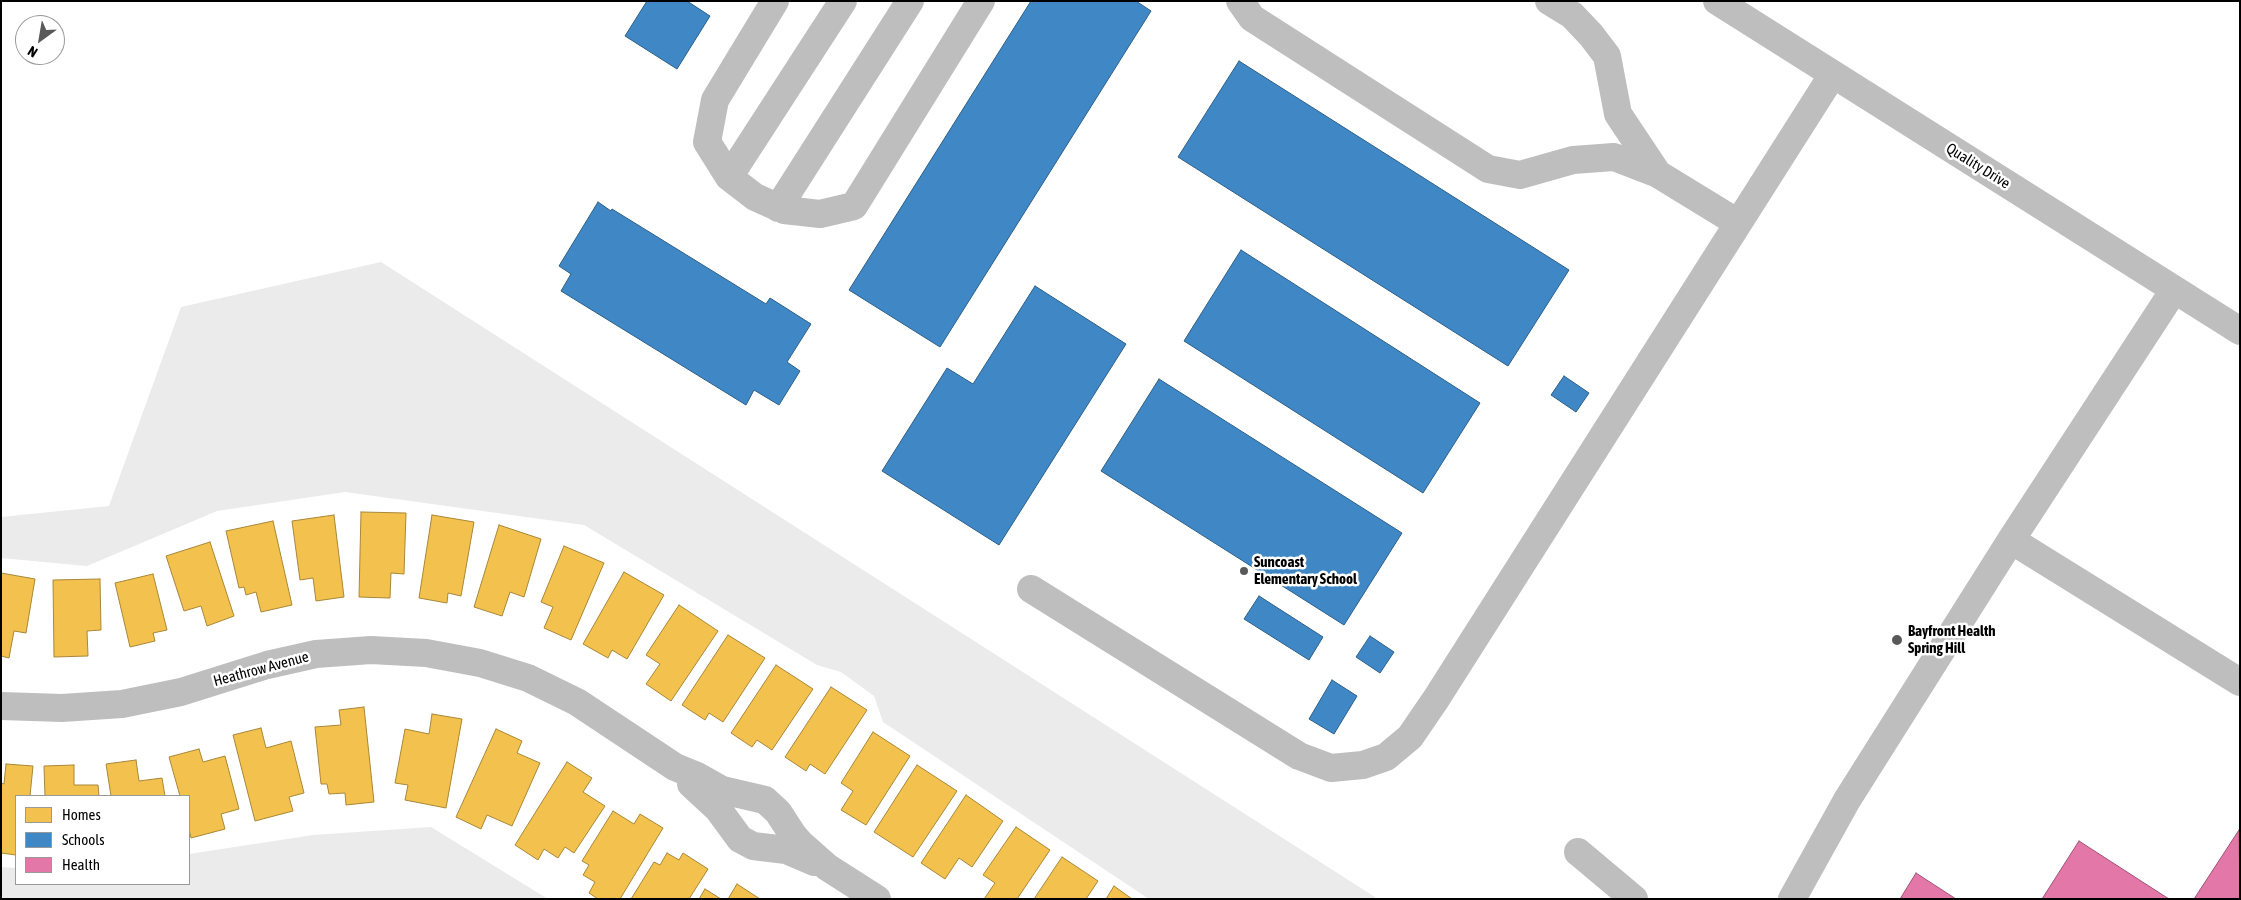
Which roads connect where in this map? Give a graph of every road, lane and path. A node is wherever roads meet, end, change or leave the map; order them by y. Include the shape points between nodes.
1 (775, 1) edge
2 (843, 1) edge
3 (910, 1) edge
4 (980, 1) edge
5 (1240, 1) edge
6 (1549, 1) edge
7 (1717, 1) edge
8 (1833, 74) junction
9 (1658, 174) junction
10 (729, 178) junction
11 (778, 208) junction
12 (1738, 223) junction
13 (2174, 290) junction
14 (2240, 331) edge
15 (2011, 540) junction
16 (1031, 589) dead end
17 (2240, 682) edge
18 (1, 706) edge
19 (675, 767) junction
20 (1578, 852) dead end
21 (827, 867) junction
22 (878, 899) edge
23 (1634, 899) edge
24 (1792, 899) edge

1 - 10 street via 715,100 707,142
2 - 10 street
3 - 11 street
4 - 11 street via 854,206 820,214
5 - 9 street via 1252,18 1488,169 1520,174 1573,160 1614,158
6 - 9 street via 1572,15 1607,56 1618,114
7 - 8 street, Quality Drive
8 - 12 street
8 - 13 street, Quality Drive
9 - 12 street
10 - 11 street via 754,197
12 - 16 street via 1436,699 1410,737 1386,757 1363,765 1331,768 1299,756
13 - 14 street, Quality Drive
13 - 15 street
15 - 17 street
15 - 24 street via 1843,806
18 - 19 street, Heathrow Avenue via 62,708 122,704 180,692 267,665 316,654 371,650 426,652 480,663 528,678 577,702
19 - 21 street, Heathrow Avenue via 722,790 764,800 778,812 797,839
19 - 21 street, Heathrow Avenue via 718,809 740,839 753,846 786,850
20 - 23 street
21 - 22 street, Heathrow Avenue

